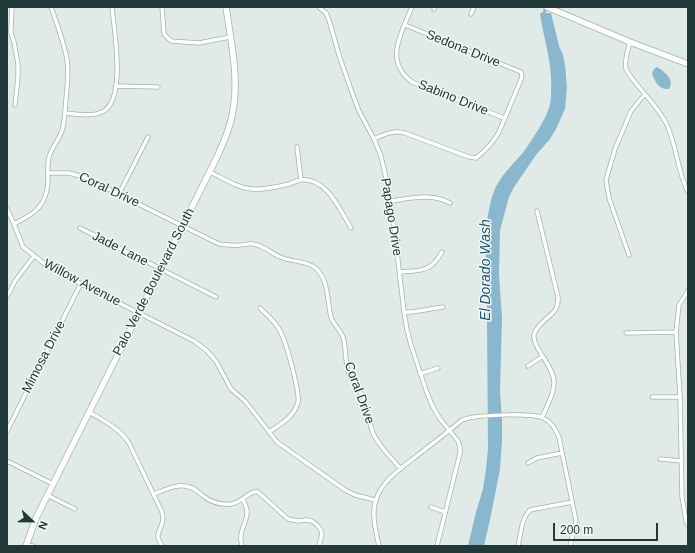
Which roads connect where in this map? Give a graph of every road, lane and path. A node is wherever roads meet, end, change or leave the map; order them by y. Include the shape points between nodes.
1 (12, 7) edge
2 (51, 7) edge
3 (112, 7) edge
4 (162, 7) edge
5 (226, 7) edge
6 (319, 7) edge
7 (412, 7) edge
8 (474, 7) edge
9 (546, 7) edge
10 (471, 14) dead end
11 (405, 25) junction
12 (230, 37) junction
13 (630, 42) junction
14 (688, 64) edge
15 (116, 86) junction
16 (158, 87) dead end
17 (645, 94) junction
18 (15, 105) dead end
19 (65, 113) junction
20 (504, 118) junction
21 (148, 137) dead end
22 (374, 139) junction
23 (297, 147) dead end
24 (210, 172) junction
25 (48, 173) junction
26 (301, 180) junction
27 (688, 192) edge
28 (119, 194) junction
29 (391, 201) junction
30 (450, 203) dead end
31 (7, 209) edge
32 (537, 211) dead end
33 (14, 224) junction
34 (182, 226) junction
35 (80, 228) dead end
36 (351, 228) dead end
37 (442, 252) dead end
38 (629, 255) dead end
39 (34, 256) junction
40 (161, 269) junction
41 (400, 272) junction
42 (81, 283) junction
43 (688, 290) edge
44 (7, 297) edge
45 (216, 297) dead end
46 (443, 307) dead end
47 (260, 308) dead end
48 (404, 312) junction
49 (138, 313) junction
50 (676, 332) junction
51 (626, 333) dead end
52 (543, 356) junction
53 (528, 366) dead end
54 (438, 368) dead end
55 (420, 374) junction
56 (652, 397) dead end
57 (680, 397) junction
58 (89, 412) junction
59 (542, 417) junction
60 (449, 430) junction
61 (7, 432) edge
62 (269, 432) junction
63 (562, 453) junction
64 (660, 459) dead end
65 (7, 461) edge
66 (682, 461) junction
67 (528, 463) dead end
68 (401, 469) junction
69 (53, 484) junction
70 (154, 494) junction
71 (47, 495) junction
72 (243, 499) junction
73 (375, 500) junction
74 (572, 502) junction
75 (431, 507) dead end
76 (75, 509) dead end
77 (445, 512) junction
78 (688, 525) edge
79 (26, 546) edge
80 (33, 546) edge
81 (162, 546) edge
82 (242, 546) edge
83 (319, 546) edge
84 (379, 546) edge
85 (437, 546) edge
86 (518, 546) edge
87 (570, 546) edge

1 - 18 street via 11,28 18,64
2 - 19 street via 67,61
3 - 15 street via 117,54
4 - 12 street via 164,34 171,41 199,43
5 - 12 main road, Palo Verde Boulevard South
6 - 22 street, Papago Drive via 329,20 350,87
7 - 11 street, Sabino Drive
8 - 10 street
9 - 13 main road
11 - 20 street, Sabino Drive via 398,42 397,61 398,67 408,79
11 - 20 street, Sedona Drive via 521,72 522,77
12 - 24 main road, Palo Verde Boulevard South via 235,77 232,116 226,138
13 - 14 main road
13 - 17 street via 626,53 626,68
15 - 16 street
15 - 19 street via 112,102 103,112 94,115
17 - 27 street via 671,135 682,179
17 - 38 street via 631,111 615,149 606,180 608,198
19 - 25 street via 62,132 49,155
20 - 22 street via 495,139 476,158 412,134 392,132
21 - 28 street
22 - 29 street, Papago Drive
23 - 26 street
24 - 26 street via 240,187 251,189 275,187
24 - 34 main road, Palo Verde Boulevard South
25 - 28 street, Coral Drive via 77,175
25 - 33 street via 46,194 38,209
26 - 36 street via 318,183 326,189
28 - 34 street, Coral Drive
29 - 30 street via 433,197
29 - 41 street, Papago Drive
31 - 33 street, Willow Avenue
32 - 52 street via 558,297 556,309 535,334 535,341
33 - 39 street, Willow Avenue via 23,247
34 - 40 main road, Palo Verde Boulevard South
34 - 68 street, Coral Drive via 219,244 252,244 263,247 287,260 315,267 320,272 332,319 344,340 350,375 362,395 373,432
35 - 40 street, Jade Lane
37 - 41 street via 428,268
39 - 42 street, Willow Avenue via 50,268
39 - 44 street via 15,281
40 - 45 street, Jade Lane
40 - 49 main road, Palo Verde Boulevard South
41 - 48 street, Papago Drive
42 - 49 street, Willow Avenue
42 - 61 street, Mimosa Drive
43 - 50 street via 679,305
46 - 48 street
47 - 62 street via 280,331 298,396 292,414
48 - 55 street, Papago Drive
49 - 58 main road, Palo Verde Boulevard South
49 - 62 street, Willow Avenue via 194,341 206,350 216,361 231,389 245,401
50 - 51 street
50 - 57 street
52 - 53 street
52 - 59 street via 554,382
54 - 55 street
55 - 60 street, Papago Drive via 433,407
56 - 57 street
57 - 66 street
58 - 69 main road, Palo Verde Boulevard South
58 - 70 street via 112,425 124,436
59 - 60 street via 472,417 462,420
59 - 63 street via 555,428
60 - 68 street
60 - 77 street, Papago Drive via 458,441 460,453
62 - 73 street, Willow Avenue via 277,442 345,490
63 - 67 street via 537,458
63 - 74 street
64 - 66 street
65 - 69 street
66 - 78 street via 682,497
68 - 73 street via 385,484
69 - 71 main road, Palo Verde Boulevard South
70 - 72 street via 169,488 188,486 208,500 220,504 238,503
70 - 81 street via 162,512 162,524 158,534
71 - 76 street
71 - 79 main road, Palo Verde Boulevard South
72 - 82 street via 247,512 241,534
72 - 83 street via 250,493 258,492 291,520 306,520 317,525 322,534
73 - 84 street via 375,525
74 - 86 street via 530,510 524,520
74 - 87 street via 576,520
75 - 77 street
77 - 85 street, Papago Drive
79 - 80 street

